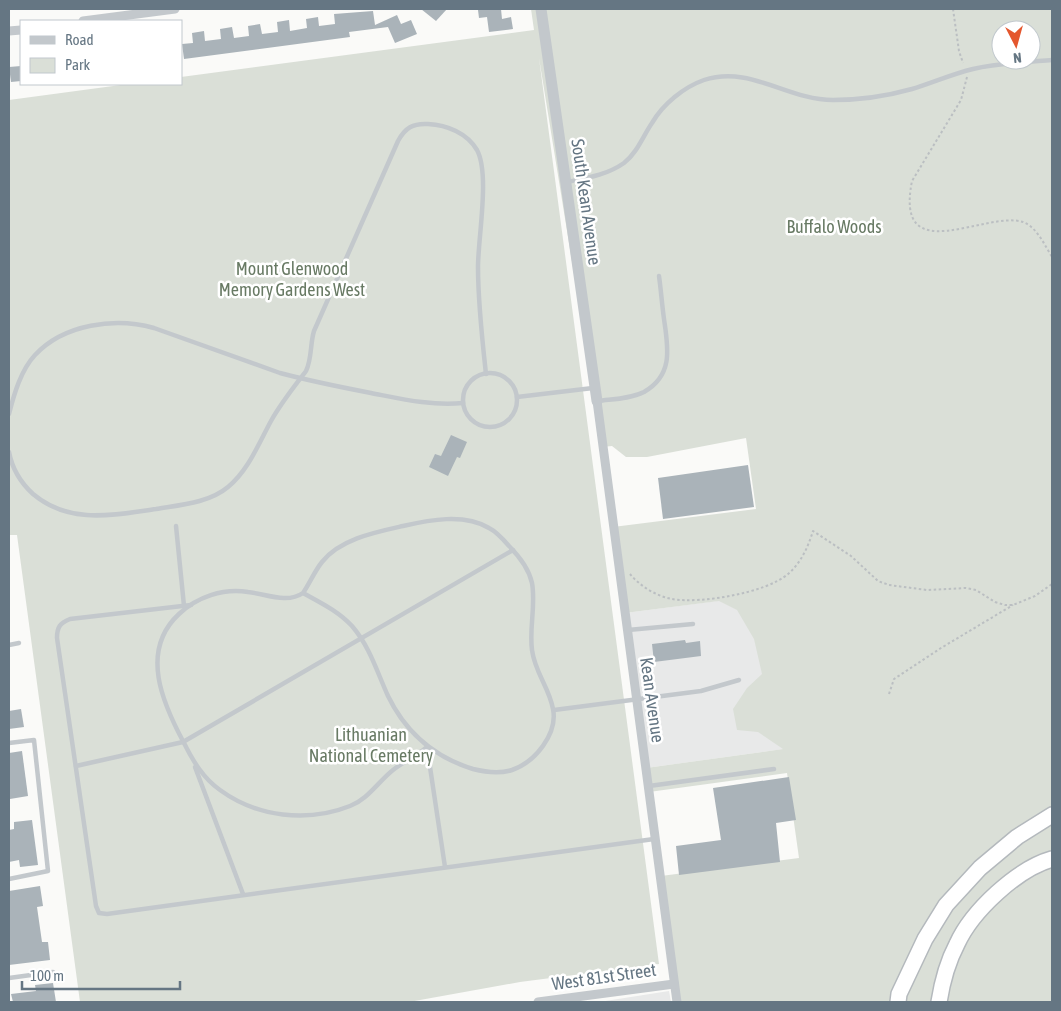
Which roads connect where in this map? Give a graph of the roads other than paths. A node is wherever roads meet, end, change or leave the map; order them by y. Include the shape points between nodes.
1 (175, 9) edge
2 (540, 9) edge
3 (91, 20) edge
4 (1052, 60) edge
5 (565, 182) junction
6 (659, 276) dead end
7 (486, 374) junction
8 (300, 378) junction
9 (595, 388) junction
10 (517, 397) junction
11 (597, 401) junction
12 (463, 403) junction
13 (9, 414) edge
14 (9, 452) edge
15 (176, 526) dead end
16 (513, 550) junction
17 (303, 593) junction
18 (191, 605) junction
19 (184, 606) junction
20 (693, 624) dead end
21 (627, 630) junction
22 (360, 638) junction
23 (19, 644) dead end
24 (9, 645) edge
25 (739, 680) dead end
26 (636, 700) junction
27 (554, 710) junction
28 (183, 742) junction
29 (9, 743) edge
30 (427, 747) junction
31 (193, 762) junction
32 (76, 766) junction
33 (774, 769) dead end
34 (647, 787) junction
35 (1052, 815) edge
36 (654, 839) junction
37 (1052, 859) edge
38 (445, 867) junction
39 (9, 879) edge
40 (243, 894) junction
41 (52, 972) dead end
42 (9, 978) edge
43 (674, 984) junction
44 (538, 1002) edge
45 (677, 1002) edge
46 (898, 1002) edge
47 (939, 1002) edge

1 - 3 street
2 - 5 street, South Kean Avenue
4 - 5 lane via 989,66 897,92 854,100 804,97 748,78 725,76 703,80 683,91 662,110 625,162 608,172
5 - 9 street, South Kean Avenue
6 - 11 lane via 668,346 665,367 643,392
7 - 8 lane via 478,268 481,160 472,143 455,130 421,123 408,127 398,141 314,331 308,366
7 - 10 lane via 506,379 512,384
7 - 12 lane via 471,381
8 - 12 lane via 424,403
8 - 13 lane via 141,324 103,323 54,340 34,355 17,385
8 - 14 lane via 236,480 220,493 198,501 126,513 84,516 67,513 52,507 28,489 14,469
9 - 10 lane
9 - 11 street, South Kean Avenue
10 - 12 lane via 509,419 492,427 475,423
11 - 21 street, Kean Avenue
15 - 19 lane
16 - 17 lane via 488,527 470,520 414,523 372,534 337,549 322,561
16 - 22 lane
16 - 27 lane via 532,582 532,656
17 - 18 lane via 277,598 236,590 208,596
17 - 22 lane via 336,611
18 - 19 lane
18 - 28 lane via 170,624 157,663 162,697
19 - 32 lane via 70,619 60,624 57,638
20 - 21 lane
21 - 26 street, Kean Avenue
22 - 28 lane
22 - 30 lane via 370,653 388,697 408,727
23 - 24 lane
25 - 26 lane via 700,691
26 - 27 lane
26 - 34 street, Kean Avenue
27 - 30 lane via 554,723 541,748 525,763 510,770 488,772 474,769
28 - 31 lane
28 - 32 lane
29 - 39 lane via 34,740 48,871
30 - 31 lane via 392,770 372,792 351,806 298,815 276,815 237,801 204,776
30 - 38 lane
31 - 40 lane
32 - 40 lane via 99,913
33 - 34 lane
34 - 36 street, Kean Avenue
35 - 46 highway via 1017,837 980,868 946,905 925,939
36 - 38 lane
36 - 43 street, Kean Avenue
37 - 47 highway via 1010,880 981,908 957,943
38 - 40 lane
41 - 42 lane
43 - 44 street, West 81st Street
43 - 45 street, Kean Avenue

